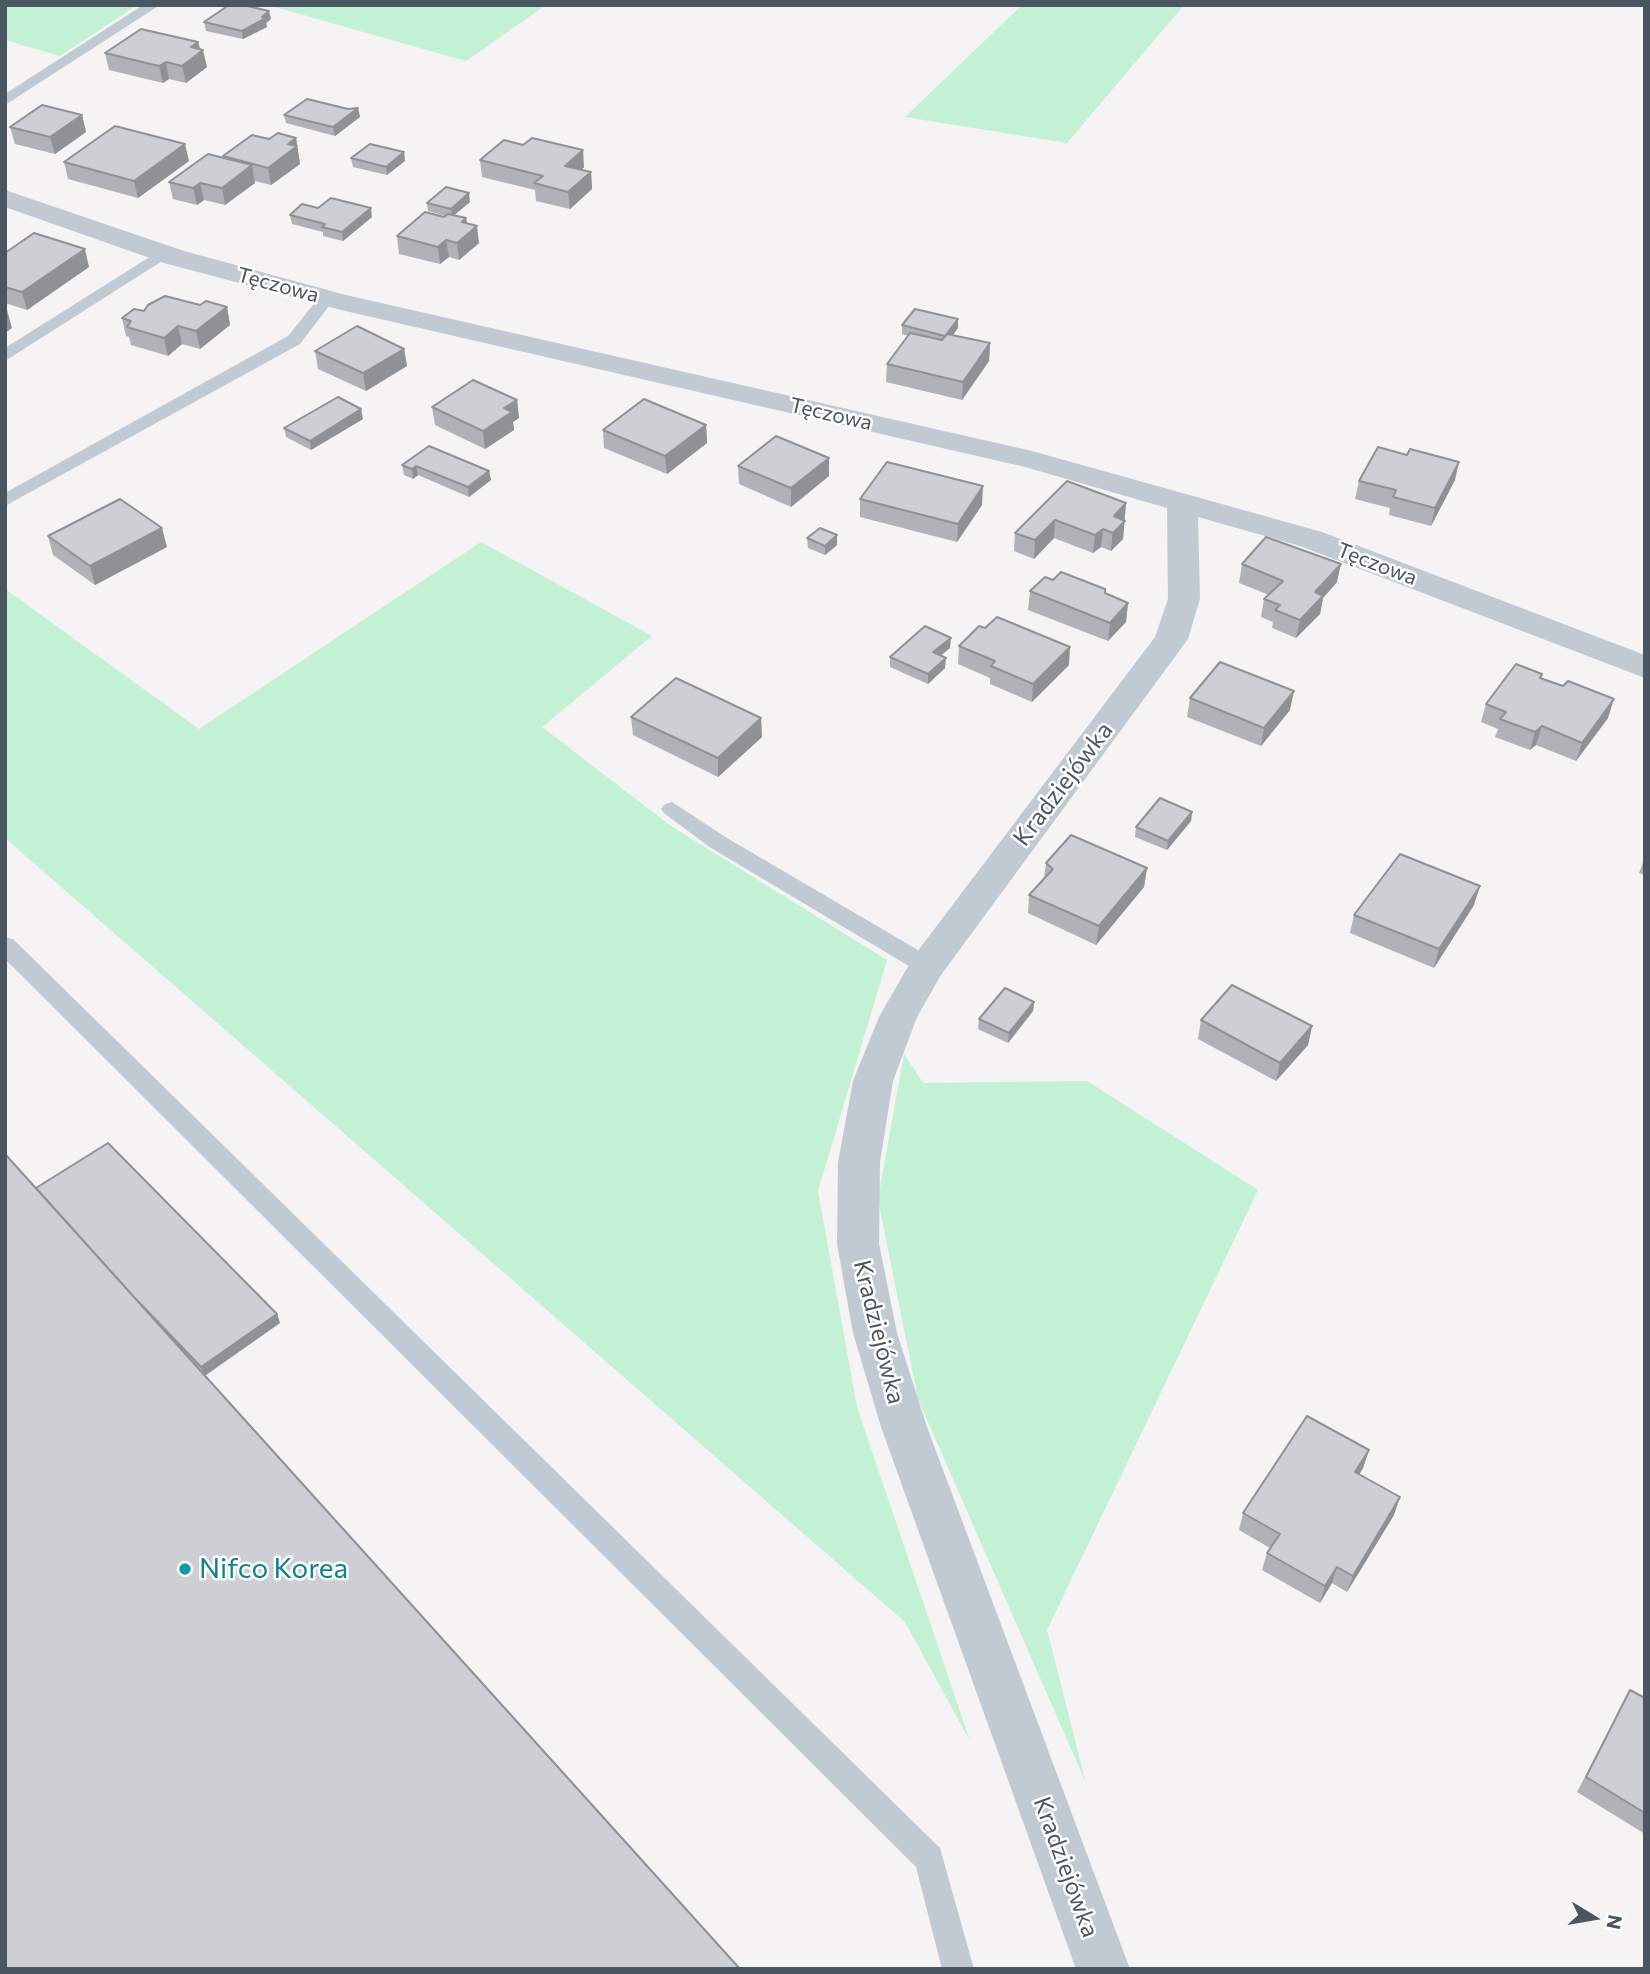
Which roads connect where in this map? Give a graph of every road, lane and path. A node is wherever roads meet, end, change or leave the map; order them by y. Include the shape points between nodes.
1 (153, 5) edge
2 (5, 101) edge
3 (5, 198) edge
4 (164, 253) junction
5 (327, 298) junction
6 (5, 356) edge
7 (5, 500) edge
8 (1182, 504) junction
9 (1645, 667) edge
10 (673, 809) dead end
11 (5, 945) edge
12 (927, 965) junction
13 (958, 1969) edge
14 (1103, 1969) edge

1 - 2 lane
3 - 4 street, Tęczowa
4 - 5 street, Tęczowa
4 - 6 lane
5 - 7 lane via 294,340
5 - 8 street, Tęczowa via 1032,460
8 - 9 street, Tęczowa via 1311,539
8 - 12 street, Kradziejówka via 1184,599 1171,639
10 - 12 lane via 719,843
11 - 13 lane via 929,1859
12 - 14 street, Kradziejówka via 898,1017 873,1081 859,1162 858,1244 875,1334 904,1427

